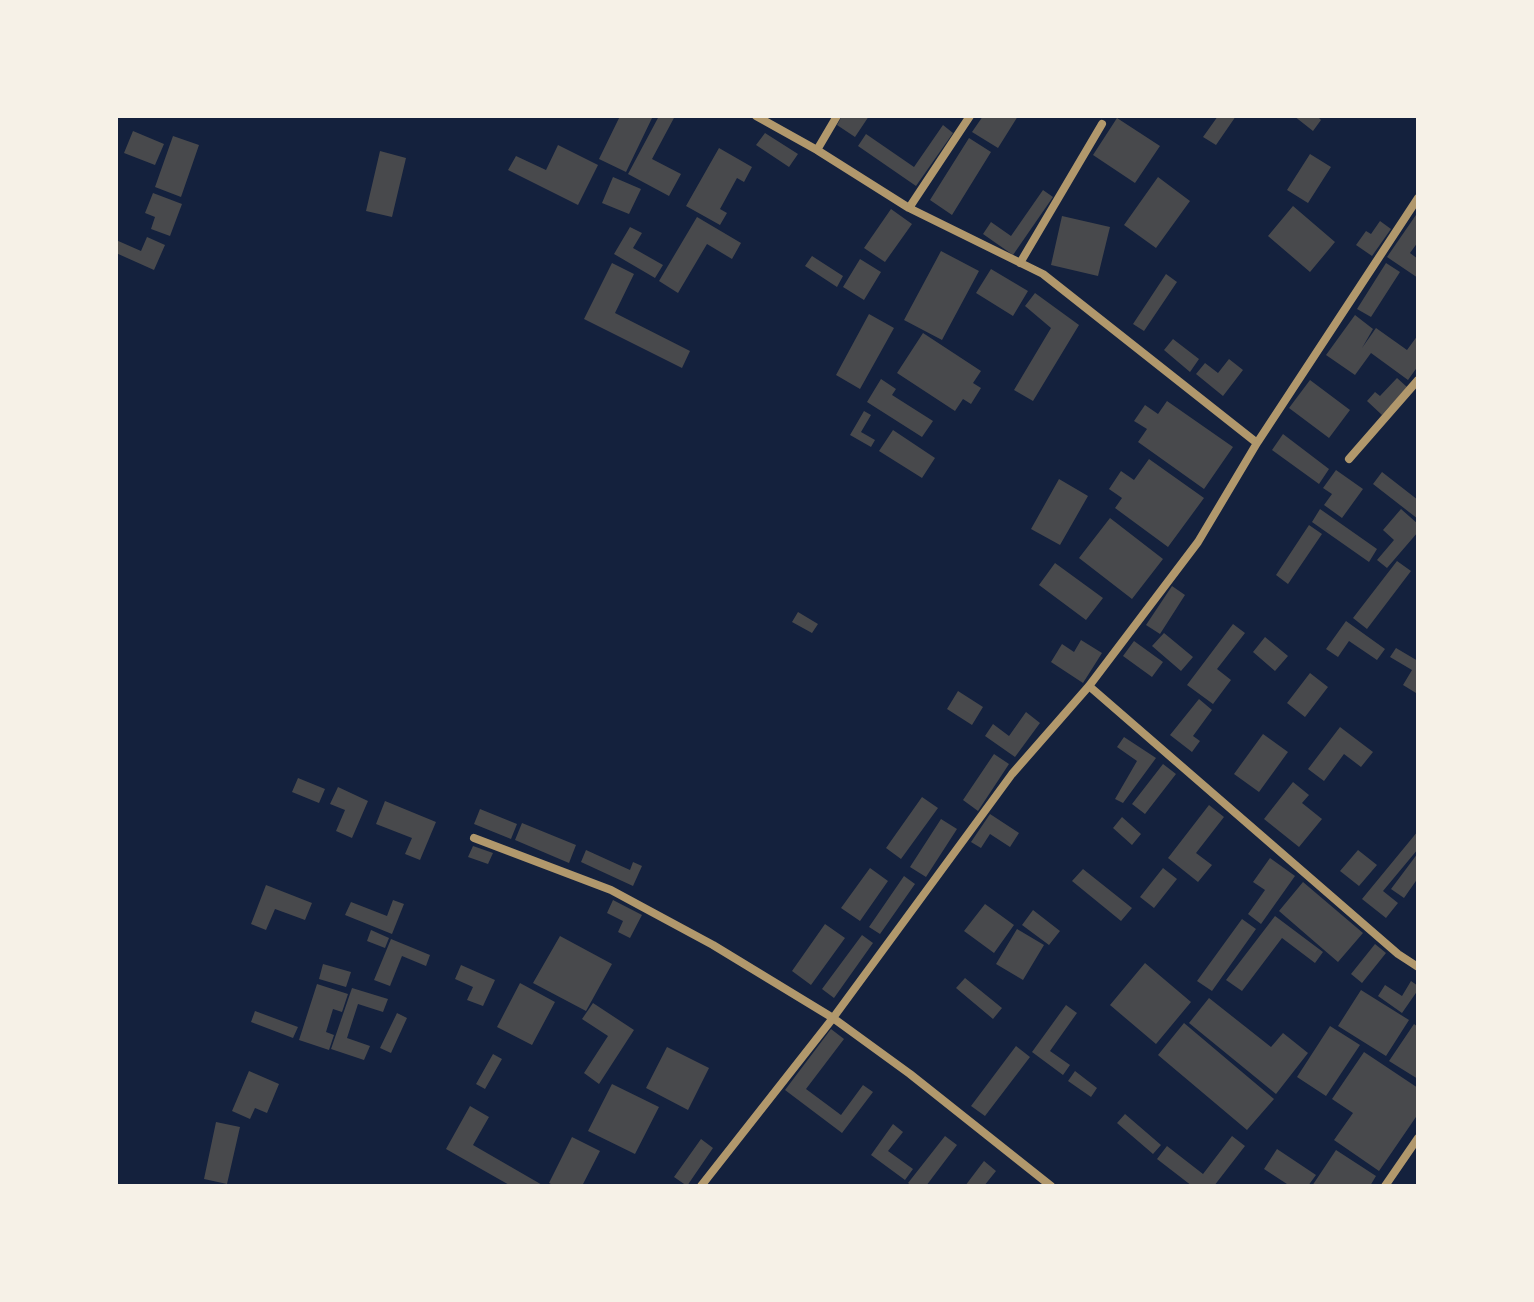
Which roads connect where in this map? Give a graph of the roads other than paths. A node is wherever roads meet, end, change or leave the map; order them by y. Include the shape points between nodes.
1 (756, 116) edge
2 (837, 116) edge
3 (970, 116) edge
4 (1102, 124) dead end
5 (817, 150) junction
6 (1418, 198) edge
7 (909, 208) junction
8 (1020, 263) junction
9 (1418, 380) edge
10 (1257, 443) junction
11 (1349, 459) dead end
12 (1089, 686) junction
13 (474, 838) dead end
14 (1418, 967) edge
15 (833, 1018) junction
16 (1418, 1138) edge
17 (701, 1186) edge
18 (1051, 1186) edge
19 (1385, 1186) edge

1 - 5 street
2 - 5 street
3 - 7 street
4 - 8 street
5 - 7 street
6 - 10 street
7 - 8 street
8 - 10 street via 1043,274
9 - 11 street
10 - 12 street via 1198,542
12 - 14 street
12 - 15 street via 1012,774
13 - 15 street via 611,890
15 - 17 street
15 - 18 street
16 - 19 street

